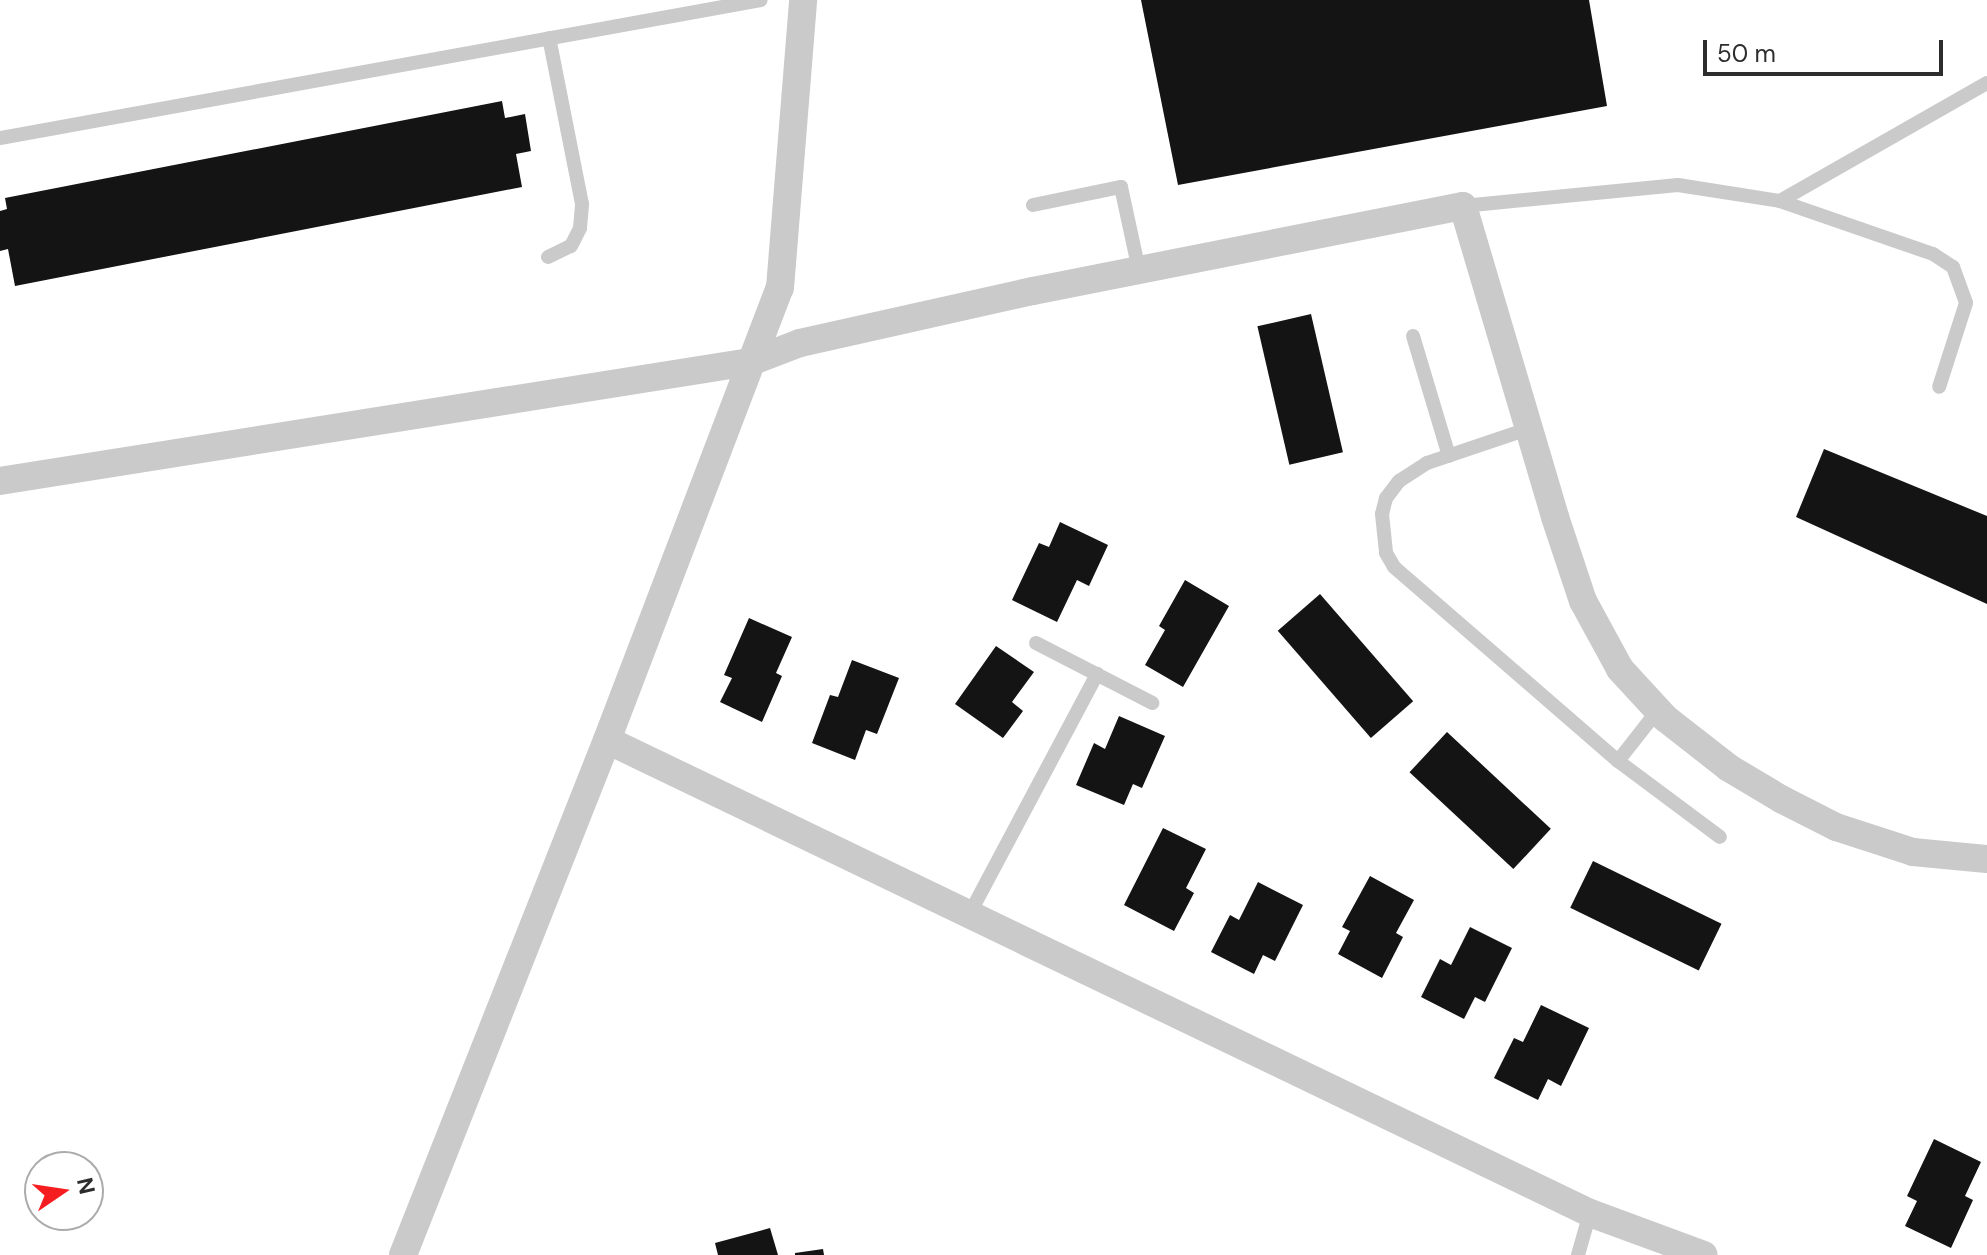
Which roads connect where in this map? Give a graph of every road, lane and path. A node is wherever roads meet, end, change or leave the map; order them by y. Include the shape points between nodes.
1 (761, 0) edge
2 (803, 0) edge
3 (549, 38) junction
4 (1987, 83) edge
5 (0, 138) edge
6 (1780, 201) junction
7 (1033, 205) dead end
8 (1463, 206) junction
9 (548, 257) dead end
10 (1139, 270) junction
11 (1413, 336) dead end
12 (750, 362) junction
13 (1939, 387) dead end
14 (1528, 429) junction
15 (1449, 456) junction
16 (0, 481) edge
17 (1036, 643) dead end
18 (1097, 674) junction
19 (1152, 703) dead end
20 (1658, 710) junction
21 (607, 740) junction
22 (1618, 761) junction
23 (1720, 837) dead end
24 (1987, 859) edge
25 (970, 913) junction
26 (1590, 1213) junction
27 (403, 1255) edge
28 (1578, 1255) edge
29 (1704, 1255) edge

1 - 3 lane
2 - 12 street via 780,288
3 - 5 lane
3 - 9 lane via 582,204 580,228 571,246
4 - 6 lane
6 - 8 lane via 1678,185
6 - 13 lane via 1933,254 1953,267 1966,303
7 - 10 lane via 1121,187
8 - 10 street
8 - 14 street
10 - 12 street via 800,343
11 - 15 lane
12 - 16 street
12 - 21 street
14 - 15 lane
14 - 20 street via 1583,601 1620,669
15 - 22 lane via 1399,481 1386,498 1382,535 1394,567
17 - 18 lane
18 - 19 lane
18 - 25 lane
20 - 22 lane
20 - 24 street via 1729,768 1836,827 1913,852
21 - 25 street
21 - 27 street
22 - 23 lane
25 - 26 street
26 - 28 lane
26 - 29 street

